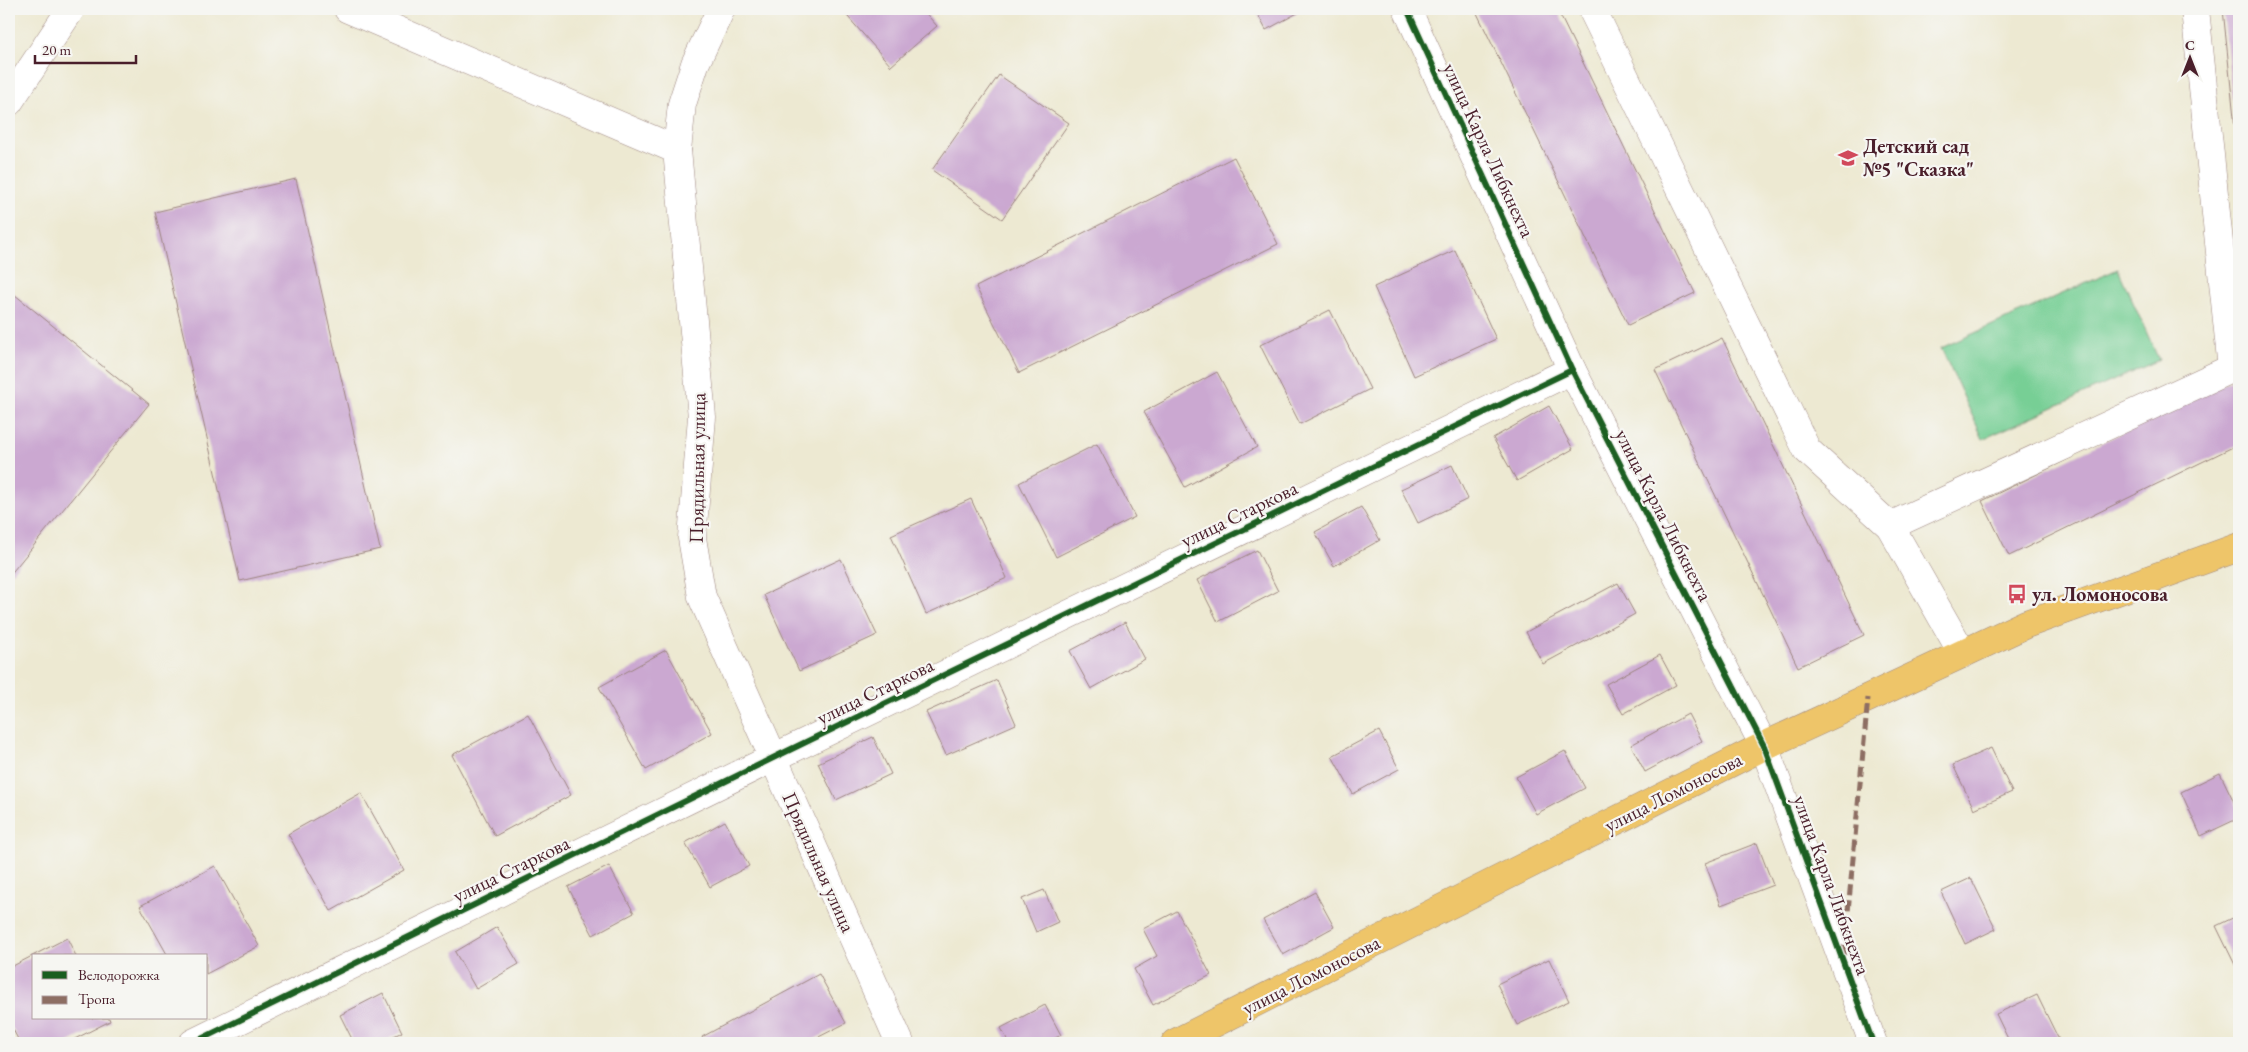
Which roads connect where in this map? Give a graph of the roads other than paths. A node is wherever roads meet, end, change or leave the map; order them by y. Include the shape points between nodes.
1 (71, 9) edge
2 (348, 9) edge
3 (721, 9) edge
4 (1407, 9) edge
5 (1592, 9) edge
6 (2195, 9) edge
7 (9, 102) edge
8 (677, 150) junction
9 (2236, 367) edge
10 (1572, 370) junction
11 (1890, 526) junction
12 (2239, 547) edge
13 (1963, 654) junction
14 (1764, 746) junction
15 (773, 758) junction
16 (193, 1043) edge
17 (900, 1043) edge
18 (1175, 1043) edge
19 (1873, 1043) edge

1 - 7 street
2 - 8 street
3 - 8 street, Прядильная улица via 695,64 682,104
4 - 10 street, улица Карла Либкнехта
5 - 11 street via 1808,450
6 - 9 street
8 - 15 street, Прядильная улица via 702,417 692,538 698,577 702,597
9 - 11 street
10 - 14 street, улица Карла Либкнехта
10 - 15 street, улица Старкова
11 - 13 street
12 - 13 main road, улица Ломоносова via 2026,624
13 - 14 main road, улица Ломоносова
14 - 18 main road, улица Ломоносова
14 - 19 street, улица Карла Либкнехта
15 - 16 street, улица Старкова
15 - 17 street, Прядильная улица

